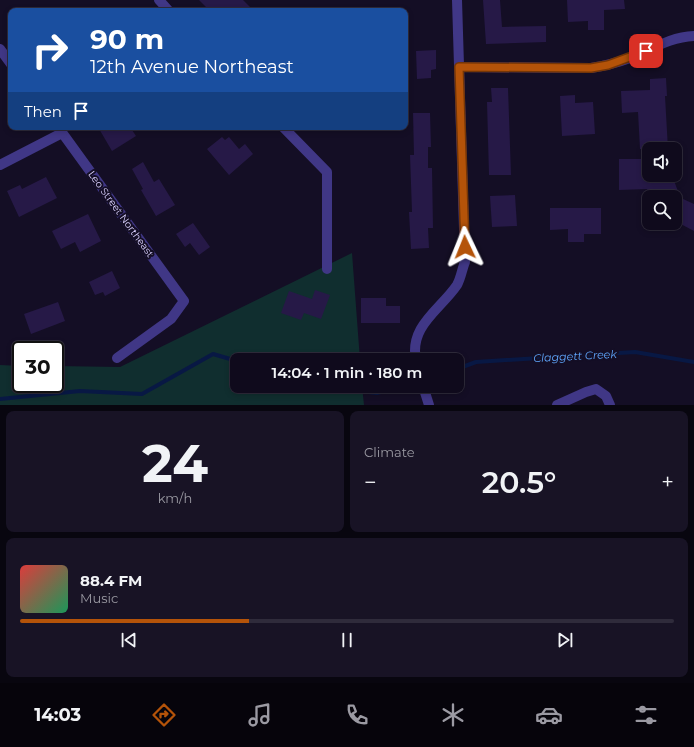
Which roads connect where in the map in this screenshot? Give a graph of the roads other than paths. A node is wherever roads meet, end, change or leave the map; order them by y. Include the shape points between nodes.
1 (159, 0) edge
2 (457, 0) edge
3 (166, 8) edge
4 (694, 36) edge
5 (0, 49) edge
6 (8, 60) edge
7 (459, 67) junction
8 (60, 130) edge
9 (286, 130) edge
10 (0, 165) edge
11 (327, 269) dead end
12 (416, 353) edge
13 (117, 358) dead end
14 (425, 393) edge
15 (429, 405) edge
16 (557, 405) edge
17 (610, 405) edge

1 - 3 street
2 - 7 street
4 - 7 street via 670,39 633,57 591,68
5 - 6 street
7 - 12 street via 465,262 458,284 418,333
8 - 10 street
8 - 13 street, Leo Street Northeast via 184,301 171,319
9 - 11 street via 327,172
14 - 15 street
16 - 17 street via 596,389 606,396

